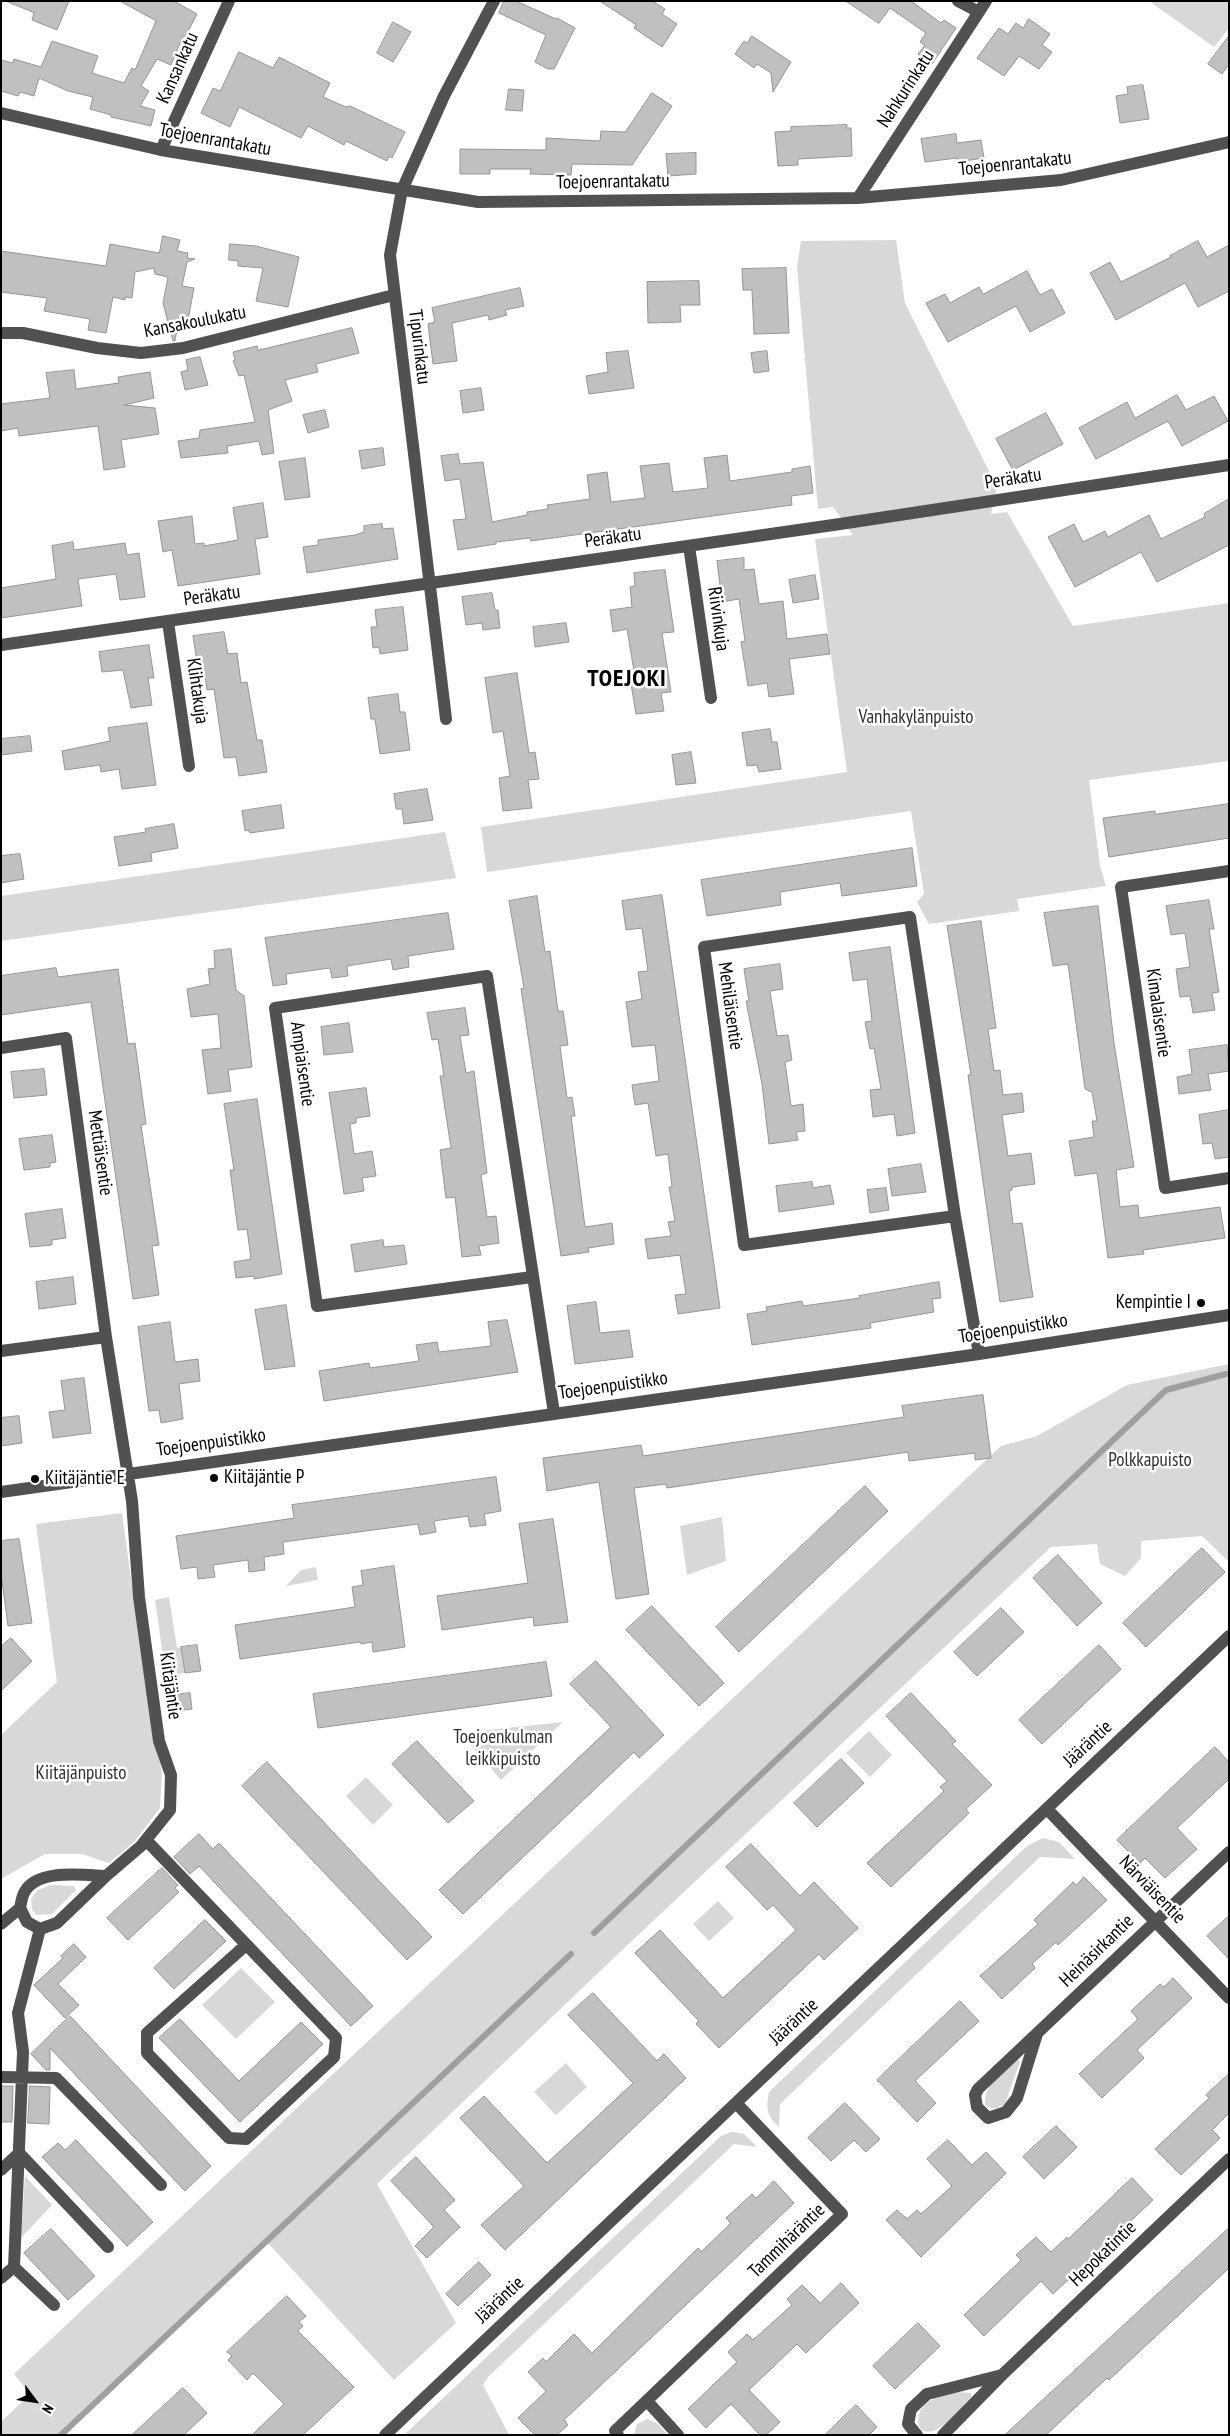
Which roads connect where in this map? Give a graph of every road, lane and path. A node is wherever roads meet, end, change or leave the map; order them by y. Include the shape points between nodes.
1 (228, 1) edge
2 (494, 1) edge
3 (958, 1) edge
4 (986, 1) edge
5 (979, 12) junction
6 (1, 113) edge
7 (1229, 142) edge
8 (161, 150) junction
9 (402, 190) junction
10 (858, 198) junction
11 (394, 295) junction
12 (1, 333) edge
13 (1229, 464) edge
14 (689, 546) junction
15 (431, 584) junction
16 (168, 622) junction
17 (1, 645) edge
18 (711, 698) dead end
19 (446, 719) dead end
20 (189, 766) dead end
21 (1229, 871) edge
22 (1, 1048) edge
23 (1229, 1178) edge
24 (954, 1216) junction
25 (532, 1277) junction
26 (1229, 1315) edge
27 (106, 1337) junction
28 (1, 1351) edge
29 (979, 1354) junction
30 (554, 1413) junction
31 (126, 1474) junction
32 (1, 1492) edge
33 (1229, 1636) edge
34 (1047, 1809) junction
35 (146, 1840) junction
36 (1228, 1854) edge
37 (106, 1876) junction
38 (20, 1908) junction
39 (1155, 1920) junction
40 (1, 1924) edge
41 (40, 1929) junction
42 (246, 1945) junction
43 (1229, 1998) edge
44 (1037, 2034) junction
45 (1, 2077) edge
46 (22, 2077) junction
47 (736, 2103) junction
48 (19, 2153) junction
49 (1229, 2159) edge
50 (1, 2170) edge
51 (161, 2185) dead end
52 (108, 2246) dead end
53 (14, 2267) junction
54 (1, 2278) edge
55 (54, 2305) dead end
56 (1002, 2375) junction
57 (647, 2401) junction
58 (385, 2435) edge
59 (618, 2435) edge
60 (678, 2435) edge
61 (918, 2435) edge
62 (943, 2435) edge

1 - 8 street, Kansankatu
2 - 9 street, Tipurinkatu via 444,96
3 - 5 street
4 - 5 street, Nahkurinkatu
5 - 10 street, Nahkurinkatu
6 - 8 street, Toejoenrantakatu
7 - 10 street, Toejoenrantakatu via 1061,180
8 - 9 street, Toejoenrantakatu
9 - 10 street, Toejoenrantakatu via 478,202
9 - 11 street, Tipurinkatu via 390,255
11 - 12 street, Kansakoulukatu via 183,348 141,353 23,333
11 - 15 street, Tipurinkatu
13 - 14 street, Peräkatu
14 - 15 street, Peräkatu
14 - 18 street, Riivinkuja
15 - 16 street, Peräkatu
15 - 19 street, Tipurinkatu
16 - 17 street, Peräkatu
16 - 20 street, Klihtakuja
21 - 23 street, Kimalaisentie via 1121,887 1165,1188
22 - 27 street, Mettiäisentie via 66,1038
24 - 24 street, Mehiläisentie via 910,917 704,947 744,1244
24 - 29 street, Mehiläisentie
25 - 25 street, Ampiaisentie via 488,976 275,1008 317,1306
25 - 30 street, Ampiaisentie
26 - 29 street, Toejoenpuistikko
27 - 28 street
27 - 31 street, Mettiäisentie
29 - 30 street, Toejoenpuistikko
30 - 31 street, Toejoenpuistikko
31 - 32 street, Toejoenpuistikko
31 - 35 street, Kiitäjäntie via 132,1501 139,1598 159,1741 171,1775 170,1810
33 - 34 street, Jääräntie
34 - 39 street, Närviäisentie
34 - 47 street, Jääräntie
35 - 37 street, Kiitäjäntie
35 - 42 street
36 - 39 street, Heinäsirkantie
37 - 38 street via 71,1874 41,1878 24,1891
37 - 41 street, Kiitäjäntie via 57,1923
38 - 40 street
38 - 41 street via 27,1922
39 - 43 street, Närviäisentie
39 - 44 street, Heinäsirkantie
41 - 46 street via 18,2013 23,2052
42 - 42 street via 336,2038 334,2057 246,2139 230,2138 147,2053 147,2033
44 - 44 street, Heinäsirkantie via 1017,2098 1006,2112 988,2118 976,2107 978,2089
45 - 46 street
46 - 48 street
46 - 51 street via 56,2078
47 - 57 street, Tammihäräntie via 842,2214
47 - 58 street, Jääräntie
48 - 50 street
48 - 52 street
48 - 53 street
49 - 56 street, Hepokatintie
53 - 54 street
53 - 55 street
56 - 61 street, Hepokatintie via 927,2394 911,2409 908,2424
56 - 62 street, Hepokatintie
57 - 59 street, Tammihäräntie via 615,2431
57 - 60 street

